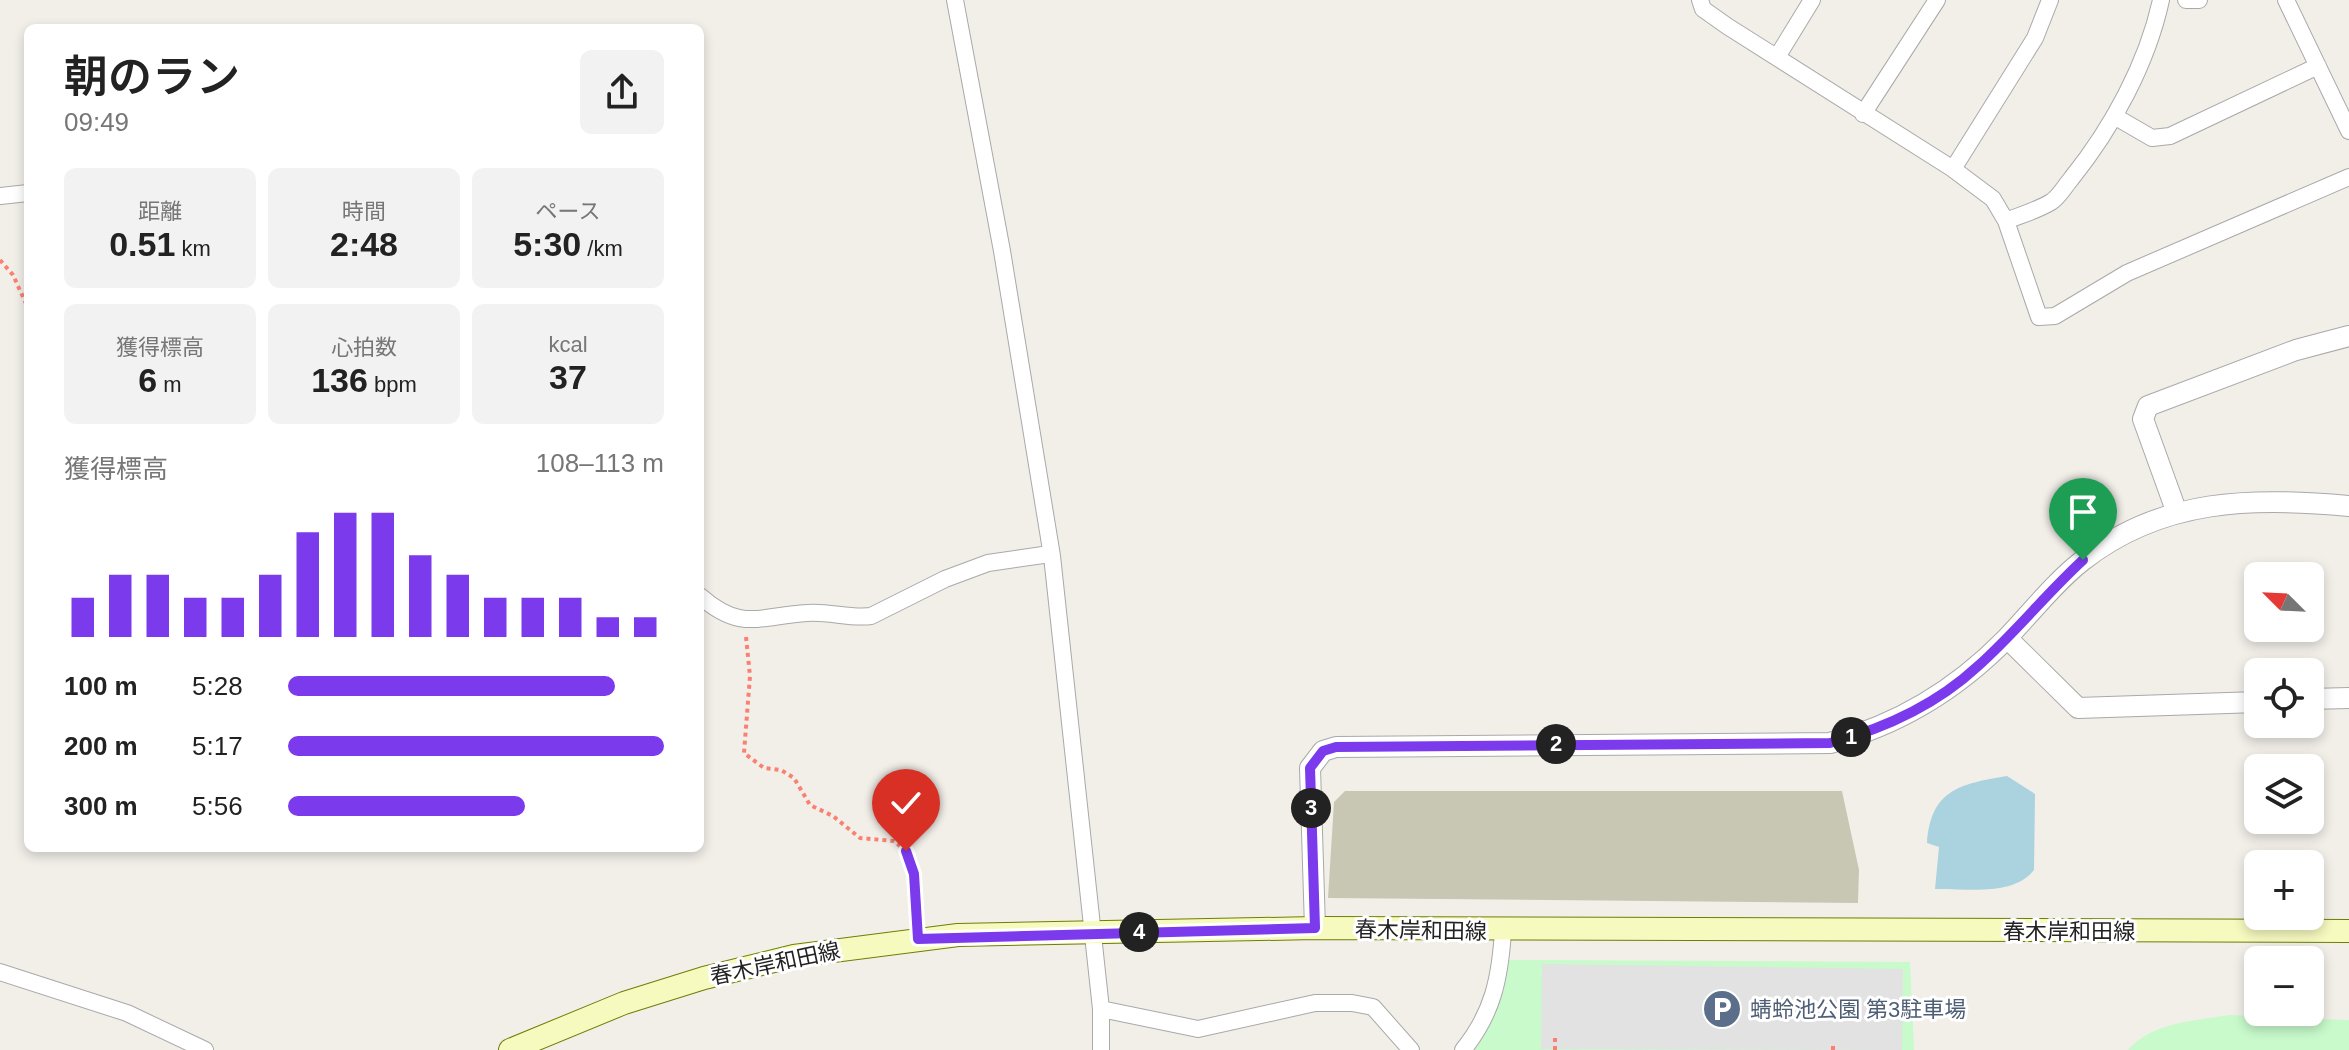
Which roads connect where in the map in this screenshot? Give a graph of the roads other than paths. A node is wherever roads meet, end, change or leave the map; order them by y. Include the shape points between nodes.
1 (955, 0) edge
2 (1700, 0) edge
3 (1812, 0) edge
4 (1937, 0) edge
5 (2050, 0) edge
6 (2161, 0) edge
7 (2186, 0) edge
8 (2199, 0) edge
9 (2286, 0) edge
10 (1777, 57) junction
11 (2318, 66) junction
12 (1863, 114) junction
13 (2114, 116) junction
14 (2349, 131) edge
15 (1953, 169) junction
16 (2349, 177) edge
17 (24, 193) edge
18 (0, 196) edge
19 (2006, 221) junction
20 (2349, 336) edge
21 (2349, 506) edge
22 (2177, 513) junction
23 (1043, 555) dead end
24 (704, 600) edge
25 (2007, 638) junction
26 (2349, 698) edge
27 (2324, 699) edge
28 (2244, 702) edge
29 (1315, 928) junction
30 (1503, 931) junction
31 (2349, 931) edge
32 (1093, 932) junction
33 (0, 972) edge
34 (1101, 1009) junction
35 (205, 1050) edge
36 (510, 1050) edge
37 (1101, 1050) edge
38 (1411, 1050) edge
39 (1463, 1050) edge

1 - 32 street via 1052,556
2 - 10 street via 1703,9
3 - 10 street
4 - 12 street
5 - 15 street via 2035,38
6 - 13 street via 2154,33
7 - 8 street
9 - 11 street
10 - 12 street
11 - 13 street via 2170,136 2152,138
11 - 14 street
12 - 15 street
13 - 19 street via 2054,201
15 - 19 street via 1993,199
16 - 19 street via 2127,273 2055,316 2039,317
17 - 18 street
20 - 22 street via 2281,355 2148,406 2143,419
21 - 22 street via 2232,500
22 - 25 street via 2146,524 2083,560
23 - 24 street via 988,563 871,616 810,612 744,620 719,613
25 - 28 street via 2078,708
25 - 29 street via 1976,669 1922,707 1830,743 1383,746 1323,751 1310,768
26 - 27 street
29 - 30 main road, 春木岸和田線
29 - 32 main road, 春木岸和田線
30 - 31 main road, 春木岸和田線
30 - 39 street via 1492,1005
32 - 34 street
32 - 36 main road, 春木岸和田線 via 918,939 794,956 624,1003
33 - 35 street via 127,1013
34 - 37 street
34 - 38 street via 1198,1029 1315,1003 1352,1003 1373,1007

